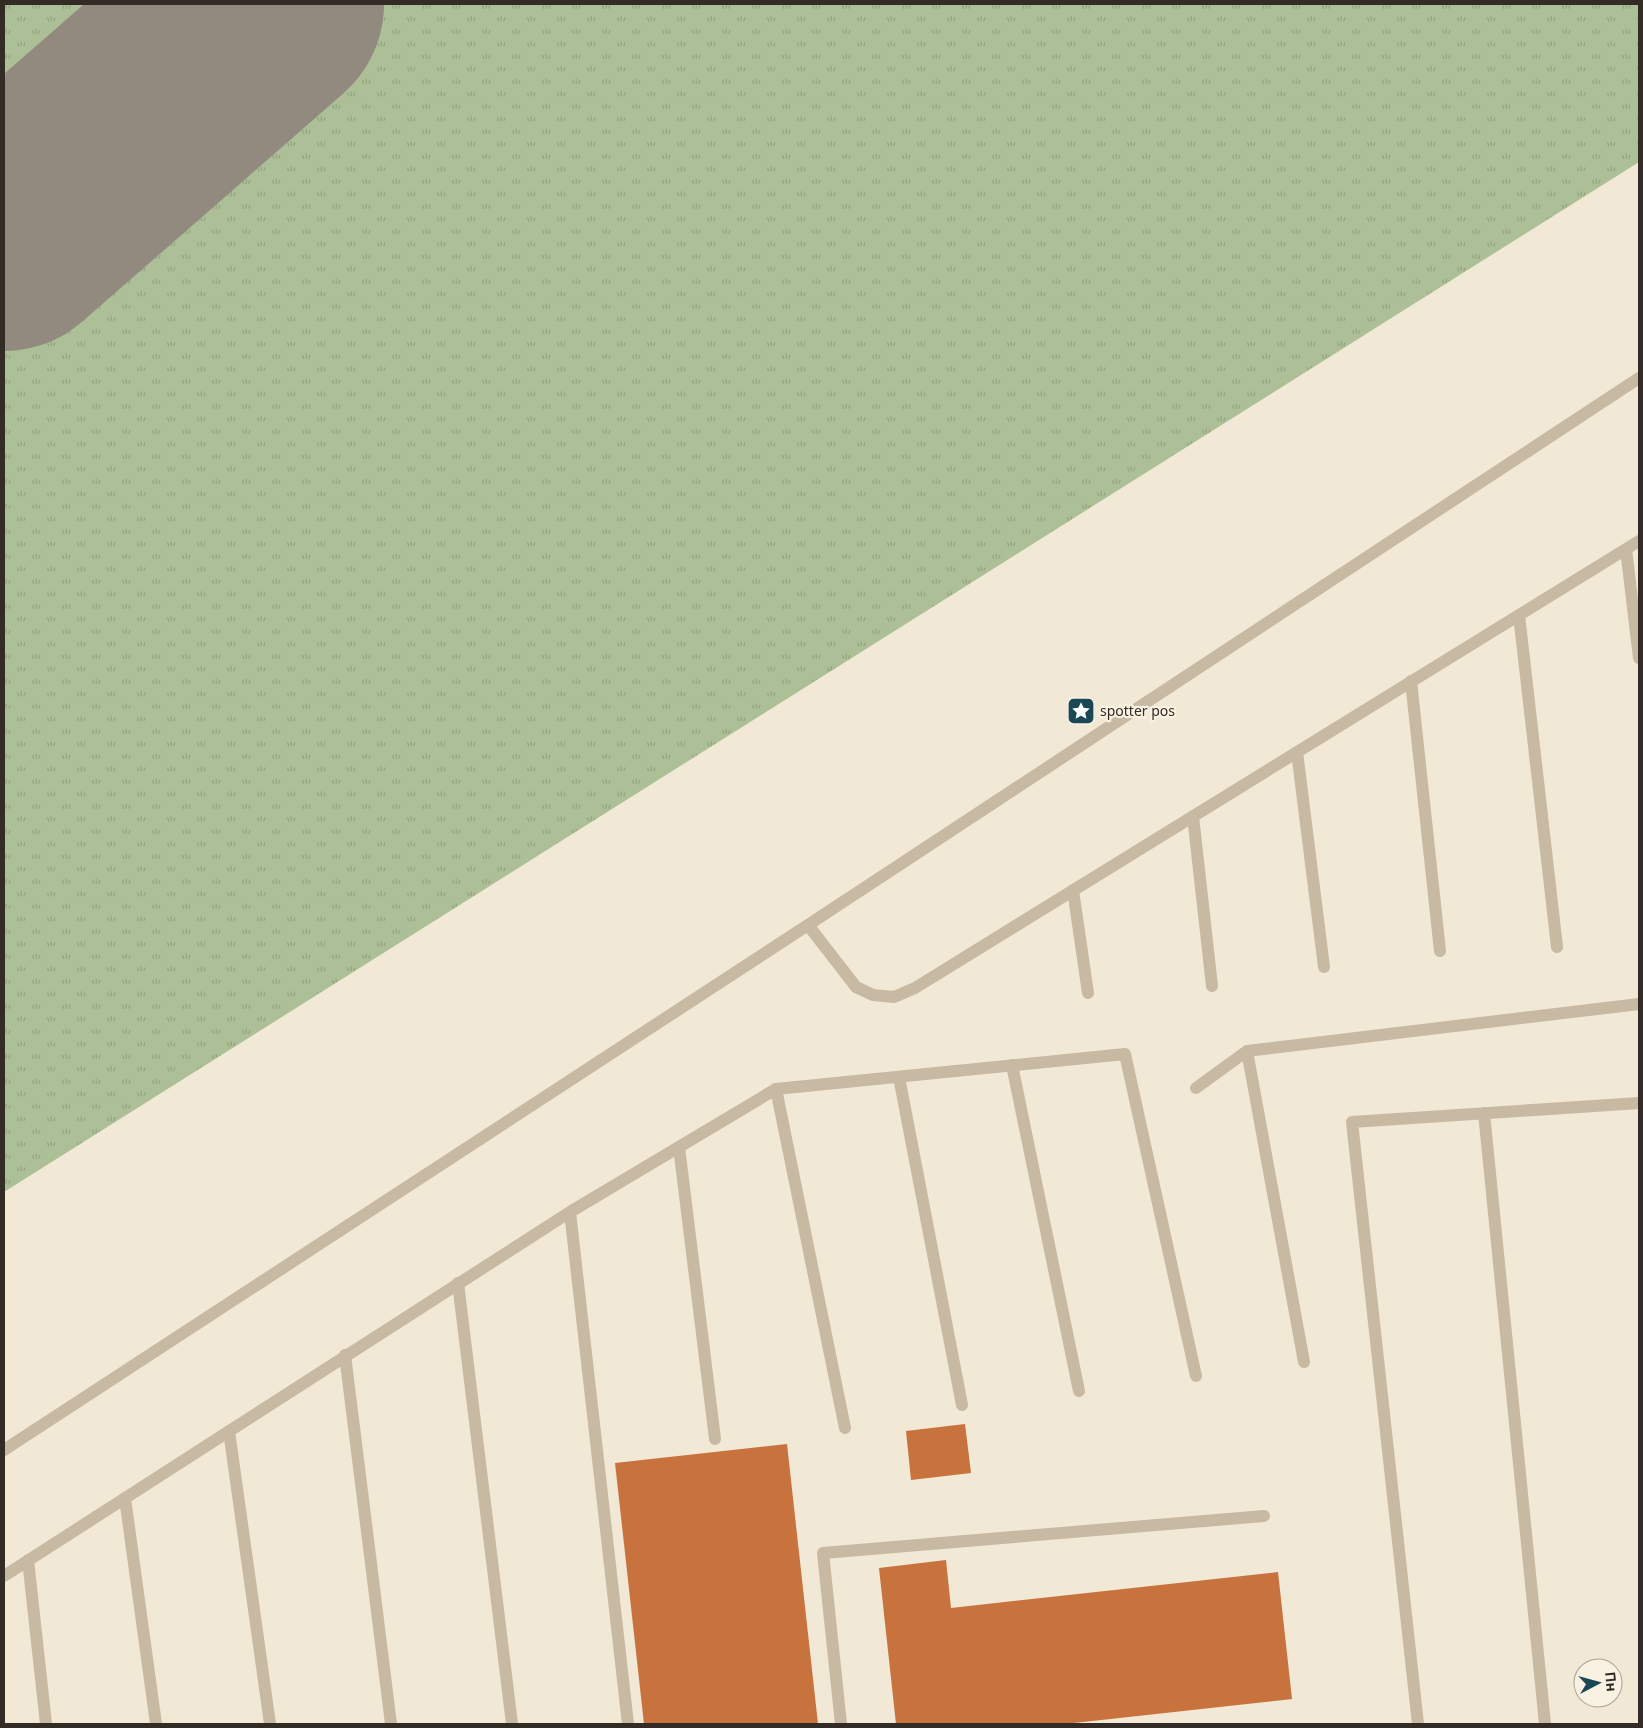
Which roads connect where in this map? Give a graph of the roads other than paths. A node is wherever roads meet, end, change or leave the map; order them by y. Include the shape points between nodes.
1 (1639, 378) edge
2 (1639, 540) edge
3 (1626, 548) junction
4 (1519, 615) junction
5 (1639, 658) edge
6 (1411, 681) junction
7 (1297, 752) junction
8 (1193, 816) junction
9 (1073, 890) junction
10 (808, 925) junction
11 (1557, 947) dead end
12 (1440, 951) dead end
13 (1324, 967) dead end
14 (1212, 986) dead end
15 (1088, 994) dead end
16 (1639, 1004) edge
17 (1247, 1050) junction
18 (1012, 1065) junction
19 (899, 1076) junction
20 (1196, 1088) dead end
21 (776, 1089) junction
22 (1639, 1103) edge
23 (1484, 1113) junction
24 (679, 1147) junction
25 (570, 1212) junction
26 (458, 1283) junction
27 (345, 1355) junction
28 (1304, 1362) dead end
29 (1196, 1376) dead end
30 (1079, 1391) dead end
31 (962, 1406) dead end
32 (845, 1428) dead end
33 (229, 1431) junction
34 (715, 1439) dead end
35 (4, 1450) edge
36 (125, 1498) junction
37 (1264, 1516) dead end
38 (28, 1560) junction
39 (4, 1576) edge
40 (46, 1724) edge
41 (156, 1724) edge
42 (270, 1724) edge
43 (391, 1724) edge
44 (512, 1724) edge
45 (628, 1724) edge
46 (841, 1724) edge
47 (1418, 1724) edge
48 (1544, 1724) edge

1 - 10 lane
2 - 3 lane
3 - 4 lane
3 - 5 lane
4 - 6 lane
4 - 11 lane
6 - 7 lane
6 - 12 lane
7 - 8 lane
7 - 13 lane
8 - 9 lane
8 - 14 lane
9 - 10 lane via 915,988 894,997 873,995 856,987
9 - 15 lane
10 - 35 lane
16 - 17 lane
17 - 20 lane
17 - 28 lane
18 - 19 lane
18 - 29 lane via 1125,1054
18 - 30 lane
19 - 21 lane
19 - 31 lane
21 - 24 lane
21 - 32 lane
22 - 23 lane
23 - 47 lane via 1352,1122
23 - 48 lane
24 - 25 lane
24 - 34 lane
25 - 26 lane
25 - 45 lane
26 - 27 lane
26 - 44 lane
27 - 33 lane
27 - 43 lane
33 - 36 lane
33 - 42 lane
36 - 38 lane
36 - 41 lane
37 - 46 lane via 823,1553
38 - 39 lane
38 - 40 lane

